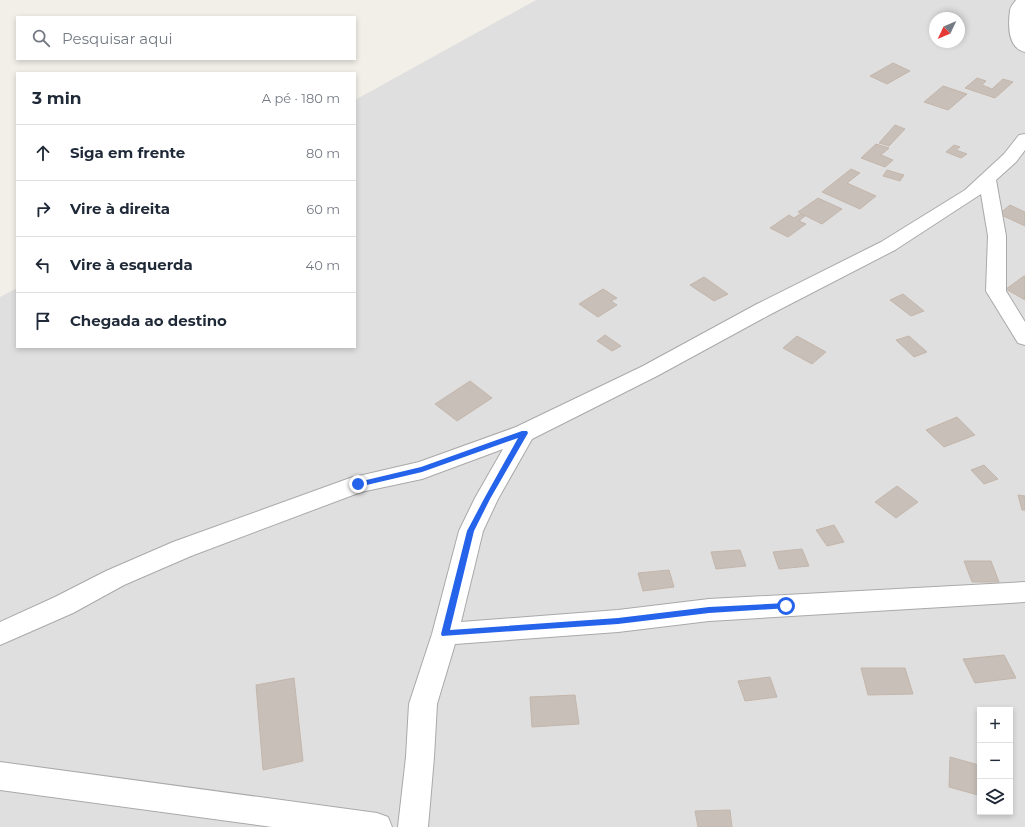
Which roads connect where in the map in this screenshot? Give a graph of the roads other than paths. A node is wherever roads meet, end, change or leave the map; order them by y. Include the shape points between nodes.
1 (1023, 0) edge
2 (1025, 48) edge
3 (1025, 139) edge
4 (987, 179) junction
5 (1025, 338) edge
6 (524, 433) junction
7 (1025, 592) edge
8 (0, 634) edge
9 (445, 634) junction
10 (0, 776) edge
11 (377, 827) edge
12 (413, 827) edge

1 - 2 street via 1017,10 1018,40
3 - 4 street via 1010,158
4 - 5 street via 997,236 996,291
4 - 6 street via 971,194 888,246 650,371
6 - 8 street via 422,470 358,484 182,549 115,578
6 - 9 street via 471,531
7 - 9 street via 709,610 618,621
9 - 12 street via 423,704
10 - 11 street

